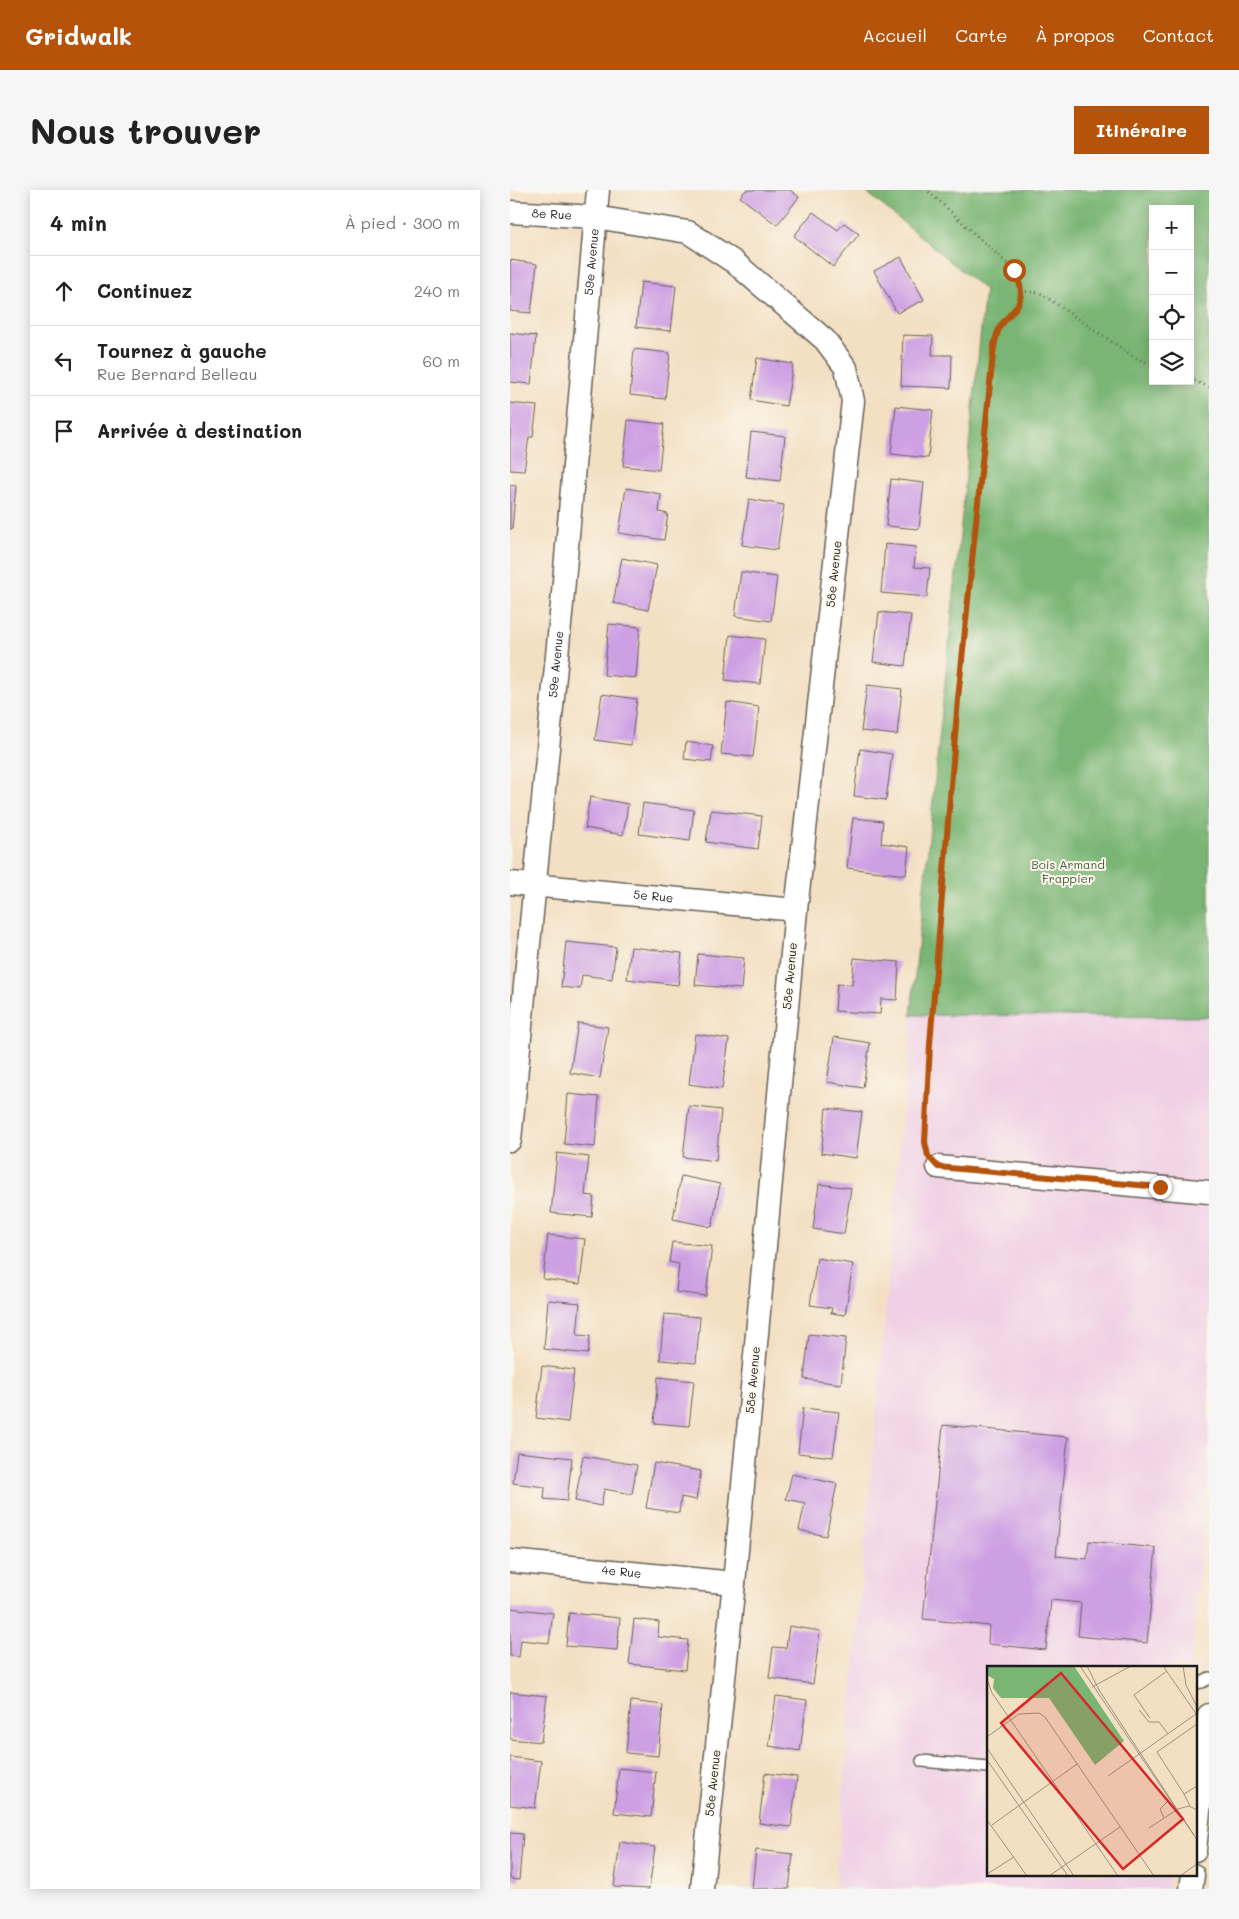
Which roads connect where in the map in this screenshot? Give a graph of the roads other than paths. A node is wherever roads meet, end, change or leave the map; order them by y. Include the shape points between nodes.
1 (598, 190) edge
2 (510, 212) edge
3 (595, 217) junction
4 (510, 883) edge
5 (534, 884) junction
6 (796, 910) junction
7 (510, 1140) edge
8 (938, 1167) road end
9 (1209, 1192) edge
10 (510, 1561) edge
11 (734, 1583) junction
12 (1209, 1678) edge
13 (1196, 1683) edge
14 (1209, 1715) edge
15 (922, 1761) dead end
16 (987, 1767) edge
17 (1202, 1786) edge
18 (1196, 1841) edge
19 (1193, 1876) edge
20 (702, 1889) edge
21 (1191, 1889) edge

1 - 3 street, 59e Avenue
2 - 3 street, 8e Rue
3 - 5 street, 59e Avenue
3 - 6 street, 58e Avenue via 688,232 734,262 825,340 846,368 853,401
4 - 5 street, 5e Rue
5 - 6 street, 5e Rue
5 - 7 street, 59e Avenue
6 - 11 street, 58e Avenue
8 - 9 street
10 - 11 street, 4e Rue
11 - 20 street, 58e Avenue
12 - 13 lane
14 - 17 street
15 - 16 lane
17 - 18 street
19 - 21 street

